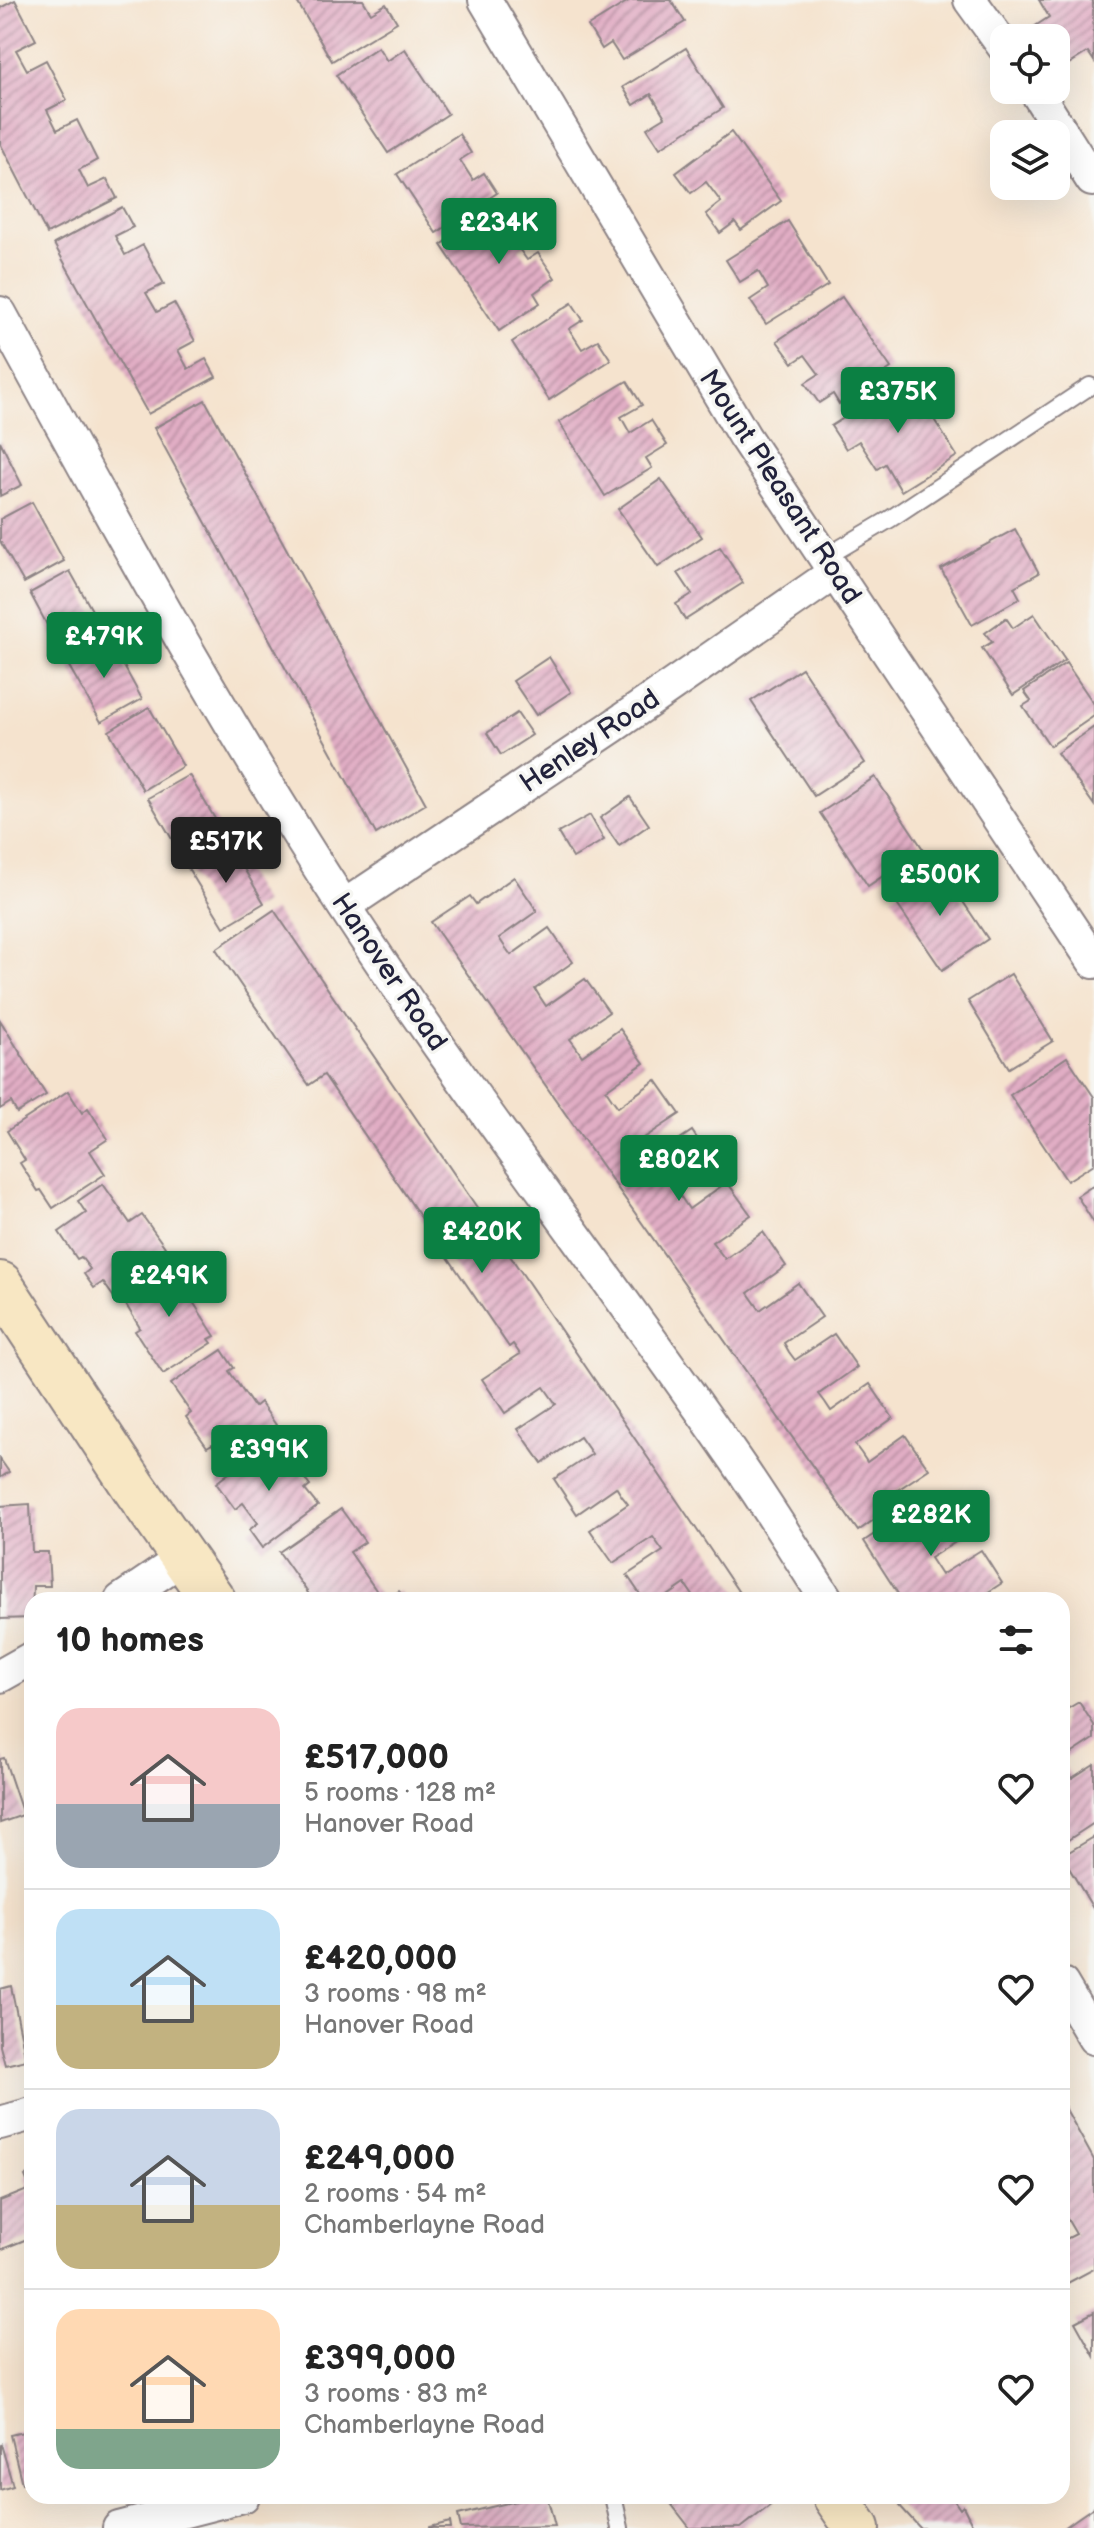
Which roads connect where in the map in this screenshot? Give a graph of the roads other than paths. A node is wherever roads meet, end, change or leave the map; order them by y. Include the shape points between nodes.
1 (485, 0) edge
2 (970, 0) edge
3 (990, 28) edge
4 (1044, 104) edge
5 (1092, 180) edge
6 (0, 313) edge
7 (1090, 386) dead end
8 (829, 566) junction
9 (344, 906) junction
10 (1094, 962) edge
11 (0, 1284) edge
12 (183, 1558) junction
13 (133, 1592) edge
14 (207, 1592) edge
15 (822, 1592) edge
16 (24, 1662) edge
17 (0, 1676) edge
18 (1070, 1998) edge
19 (1094, 2038) edge
20 (24, 2116) edge
21 (0, 2123) edge
22 (212, 2504) edge
23 (615, 2504) edge
24 (840, 2504) edge
25 (119, 2528) edge
26 (620, 2528) edge
27 (857, 2528) edge

1 - 8 street, Mount Pleasant Road via 744,436
2 - 3 street
4 - 5 street
6 - 9 street, Hanover Road via 129,548
7 - 8 lane via 890,519
8 - 9 street, Henley Road via 612,727
8 - 10 street, Mount Pleasant Road
9 - 15 street, Hanover Road via 731,1453
11 - 12 street
12 - 13 street
12 - 14 street
16 - 17 street
18 - 19 street
20 - 21 street
22 - 25 street
23 - 26 lane
24 - 27 street

